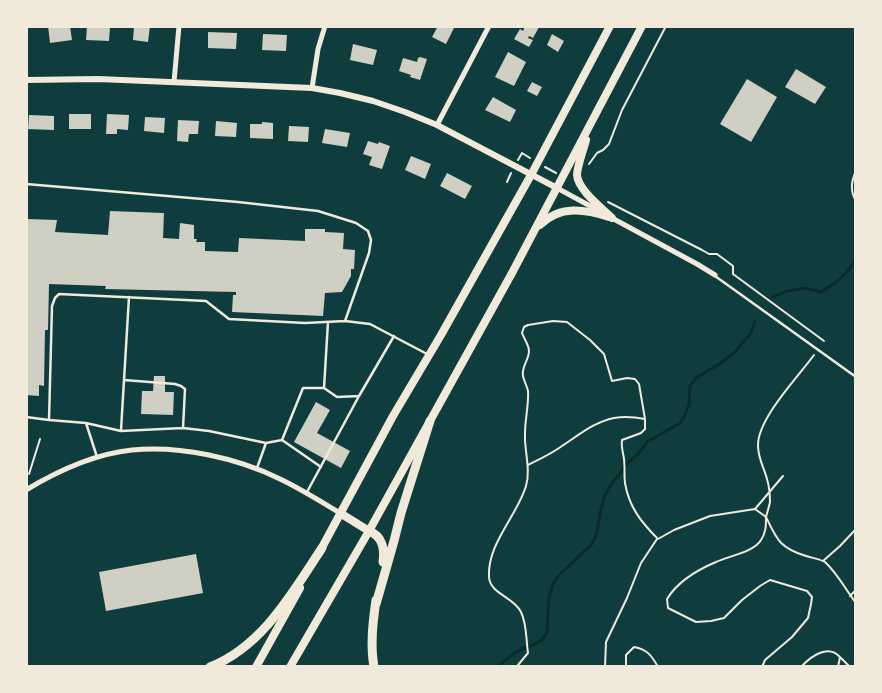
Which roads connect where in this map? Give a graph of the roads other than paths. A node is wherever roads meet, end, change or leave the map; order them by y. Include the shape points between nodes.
1 (179, 26) edge
2 (325, 26) edge
3 (489, 26) edge
4 (610, 26) edge
5 (642, 26) edge
6 (26, 80) edge
7 (174, 82) junction
8 (312, 88) junction
9 (437, 125) junction
10 (590, 125) junction
11 (531, 175) junction
12 (26, 184) edge
13 (558, 188) junction
14 (612, 218) junction
15 (534, 232) junction
16 (715, 275) joint
17 (129, 297) junction
18 (345, 321) junction
19 (328, 322) junction
20 (394, 336) junction
21 (429, 355) junction
22 (856, 377) edge
23 (124, 380) junction
24 (324, 388) junction
25 (359, 396) junction
26 (26, 416) edge
27 (49, 420) junction
28 (430, 421) junction
29 (86, 423) junction
30 (183, 428) junction
31 (121, 431) junction
32 (282, 440) junction
33 (266, 443) junction
34 (97, 458) junction
35 (321, 467) junction
36 (257, 469) junction
37 (26, 490) edge
38 (306, 494) junction
39 (340, 513) junction
40 (369, 530) junction
41 (322, 548) junction
42 (376, 604) junction
43 (210, 667) edge
44 (256, 667) edge
45 (290, 667) edge
46 (374, 667) edge

1 - 7 street
2 - 8 street
3 - 9 street
4 - 11 main road
5 - 10 main road
6 - 7 street via 98,78
7 - 8 street
8 - 9 street via 373,101
9 - 11 street
10 - 13 main road
10 - 14 main road via 577,174 589,196
11 - 13 street
11 - 21 main road
12 - 18 lane via 318,211 356,222 368,231 371,240
13 - 14 street
13 - 15 main road
14 - 15 main road via 595,212 568,211 549,217
14 - 16 street
15 - 28 main road
16 - 22 lane
17 - 19 lane via 206,301 230,319
17 - 23 lane
17 - 27 lane via 59,294 55,298 52,306
18 - 19 lane
18 - 20 lane via 370,324
19 - 24 lane
20 - 21 lane
20 - 25 lane
21 - 39 main road
23 - 30 lane via 175,384 185,389
23 - 31 lane
24 - 25 lane via 337,397
24 - 32 lane via 303,388
25 - 35 lane
26 - 27 lane
27 - 29 lane
28 - 40 main road
28 - 42 highway
29 - 31 lane
29 - 34 lane
30 - 31 lane
30 - 33 lane
32 - 33 lane
32 - 35 lane
33 - 36 lane
34 - 36 street via 133,450 181,451 232,460
34 - 37 street via 62,470
35 - 38 lane
36 - 38 street
38 - 39 street
39 - 40 main road
39 - 41 main road
40 - 42 highway via 383,544 384,554
40 - 45 main road
41 - 43 highway via 256,638 237,654
41 - 44 main road
42 - 46 highway

